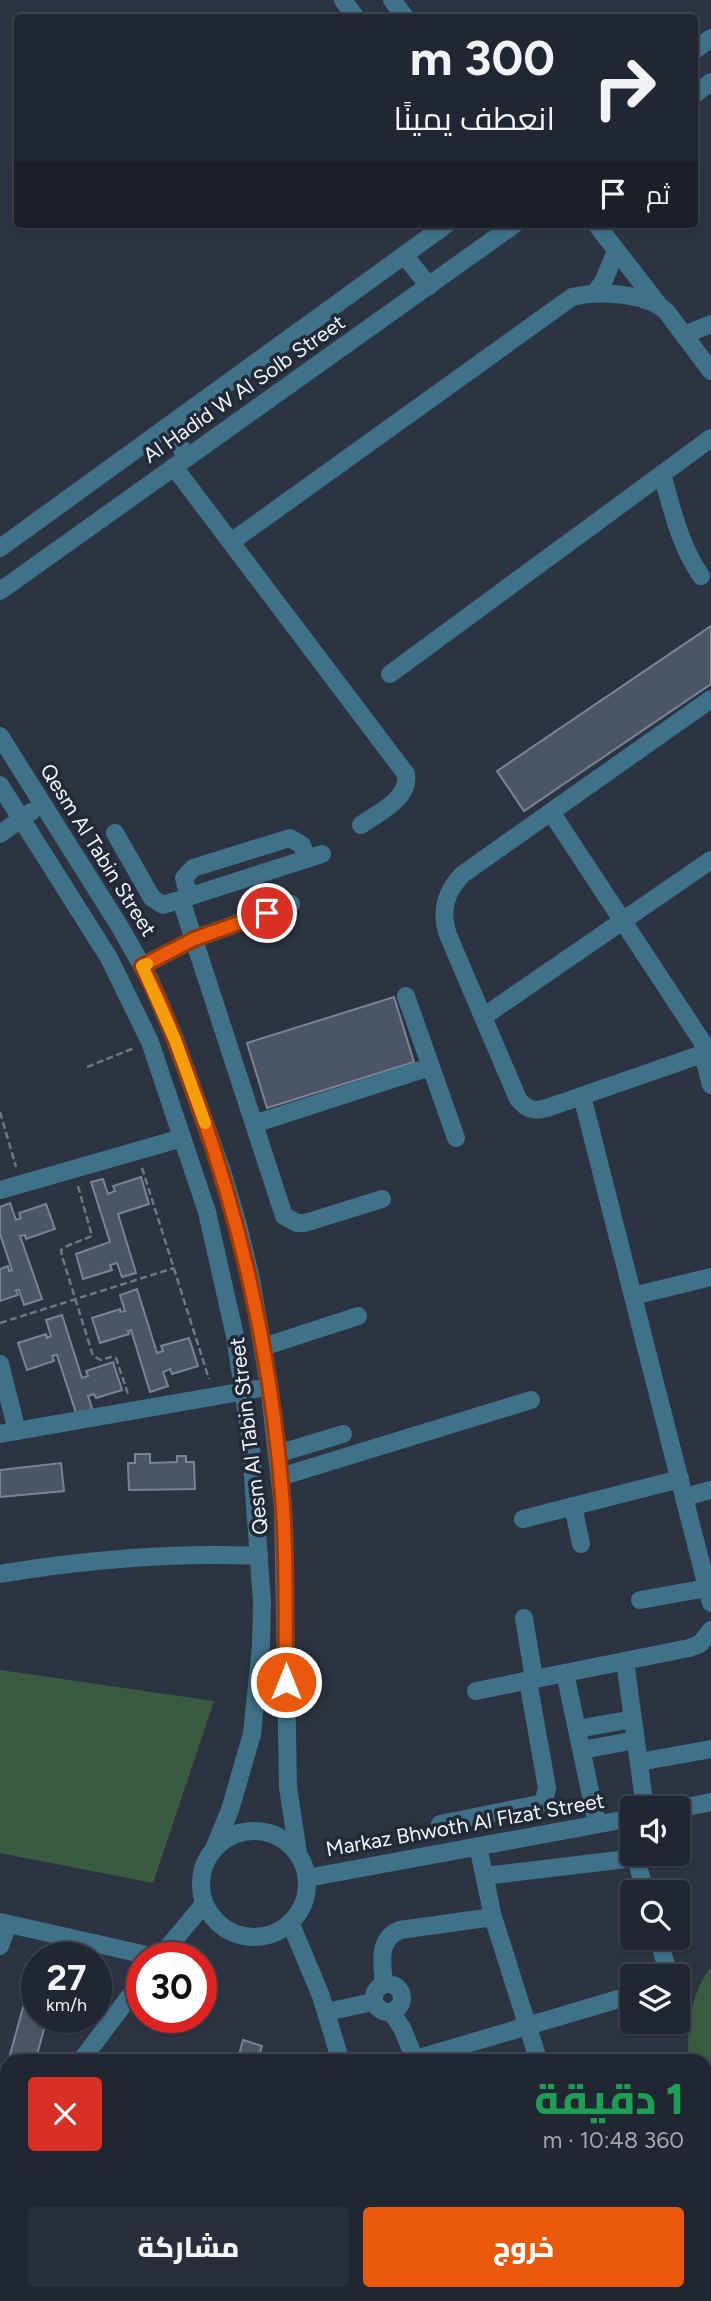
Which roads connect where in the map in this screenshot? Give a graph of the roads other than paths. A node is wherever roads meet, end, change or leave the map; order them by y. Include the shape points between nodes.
1 (392, 0) edge
2 (403, 14) edge
3 (441, 228) edge
4 (509, 228) edge
5 (599, 228) edge
6 (616, 251) junction
7 (404, 255) junction
8 (429, 286) junction
9 (595, 293) junction
10 (658, 304) junction
11 (711, 324) edge
12 (684, 335) junction
13 (711, 371) edge
14 (166, 428) junction
15 (711, 438) edge
16 (181, 462) junction
17 (662, 474) junction
18 (231, 542) junction
19 (0, 548) edge
20 (701, 576) dead end
21 (0, 591) edge
22 (390, 674) dead end
23 (711, 699) edge
24 (0, 736) edge
25 (0, 785) edge
26 (42, 804) junction
27 (551, 813) junction
28 (21, 819) junction
29 (361, 824) dead end
30 (115, 833) dead end
31 (0, 834) edge
32 (711, 860) edge
33 (185, 898) junction
34 (291, 904) dead end
35 (622, 921) junction
36 (194, 939) junction
37 (142, 966) junction
38 (406, 996) dead end
39 (483, 1017) junction
40 (708, 1052) edge
41 (430, 1067) junction
42 (711, 1085) edge
43 (582, 1096) junction
44 (254, 1124) junction
45 (182, 1138) junction
46 (456, 1138) dead end
47 (0, 1190) edge
48 (382, 1199) dead end
49 (711, 1277) edge
50 (633, 1296) junction
51 (358, 1317) dead end
52 (262, 1347) junction
53 (0, 1364) edge
54 (269, 1386) junction
55 (244, 1391) junction
56 (531, 1400) dead end
57 (9, 1433) edge
58 (343, 1434) dead end
59 (277, 1454) junction
60 (280, 1478) junction
61 (682, 1488) junction
62 (711, 1490) edge
63 (573, 1506) junction
64 (523, 1519) dead end
65 (580, 1544) dead end
66 (259, 1556) junction
67 (0, 1574) edge
68 (709, 1595) edge
69 (640, 1600) dead end
70 (524, 1618) dead end
71 (711, 1630) edge
72 (625, 1661) junction
73 (565, 1673) junction
74 (531, 1680) junction
75 (476, 1691) dead end
76 (633, 1719) junction
77 (577, 1730) junction
78 (636, 1740) junction
79 (711, 1749) edge
80 (582, 1751) junction
81 (639, 1762) junction
82 (643, 1796) edge
83 (711, 1802) edge
84 (690, 1806) edge
85 (620, 1820) edge
86 (440, 1824) dead end
87 (597, 1824) junction
88 (215, 1846) junction
89 (478, 1846) junction
90 (298, 1853) junction
91 (620, 1860) edge
92 (485, 1876) junction
93 (307, 1878) junction
94 (204, 1904) junction
95 (494, 1917) junction
96 (290, 1922) junction
97 (4, 1923) edge
98 (172, 1942) edge
99 (0, 1946) edge
100 (126, 1951) edge
101 (384, 1984) junction
102 (126, 1999) edge
103 (620, 1999) edge
104 (373, 2002) junction
105 (326, 2012) junction
106 (391, 2012) junction
107 (528, 2026) junction
108 (86, 2054) edge
109 (339, 2054) edge
110 (413, 2054) edge
111 (436, 2054) edge
112 (537, 2054) edge

1 - 2 street
3 - 7 street, Al Hadid W Al Solb Street
4 - 8 street, Al Hadid W Al Solb Street
5 - 6 street
6 - 9 street
6 - 10 street
7 - 8 street
7 - 14 street, Al Hadid W Al Solb Street
8 - 16 street, Al Hadid W Al Solb Street
9 - 10 street
9 - 18 street via 572,297 560,305
10 - 12 street
11 - 12 street
12 - 13 street
14 - 16 street
14 - 19 street, Al Hadid W Al Solb Street
15 - 17 street
16 - 18 street
16 - 21 street, Al Hadid W Al Solb Street
17 - 20 street via 682,542
17 - 22 street
18 - 29 street via 406,774 404,792
23 - 27 street
24 - 26 street, Qesm Al Tabin Street
25 - 28 street, Qesm Al Tabin Street
26 - 28 street
26 - 37 street, Qesm Al Tabin Street
27 - 35 street
27 - 39 street via 463,874 447,896 444,922
28 - 31 street
28 - 45 street, Qesm Al Tabin Street via 108,958 150,1042
30 - 33 street via 157,903
32 - 35 street
33 - 33 street via 314,856 290,838 193,868 184,878
33 - 36 street
34 - 36 street
35 - 39 street
35 - 40 street
36 - 37 street
36 - 44 street
37 - 52 street, Qesm Al Tabin Street via 175,1040 222,1171 251,1279
38 - 41 street
39 - 43 street via 523,1105 539,1110
40 - 42 street
40 - 43 street
41 - 44 street
41 - 46 street
43 - 50 street
44 - 48 street via 282,1210 290,1220 305,1223
45 - 47 street
45 - 55 street, Qesm Al Tabin Street via 207,1212
49 - 50 street
50 - 61 street
51 - 52 street
52 - 54 street, Qesm Al Tabin Street
53 - 57 street
54 - 55 street
54 - 59 street, Qesm Al Tabin Street
55 - 57 street
55 - 66 street, Qesm Al Tabin Street
56 - 60 street
58 - 59 street
59 - 60 street, Qesm Al Tabin Street
60 - 90 street, Qesm Al Tabin Street via 288,1787
61 - 62 street
61 - 63 street
61 - 68 street
63 - 64 street
63 - 65 street
66 - 67 street via 100,1561
66 - 88 street, Qesm Al Tabin Street via 261,1646 252,1734
68 - 69 street
70 - 74 street
71 - 72 street via 700,1644 689,1648
72 - 73 street
72 - 76 street
73 - 74 street
73 - 77 street
74 - 75 street
74 - 86 street via 547,1788 544,1800
76 - 77 street
76 - 78 street
77 - 80 street
78 - 80 street
78 - 81 street
79 - 81 street
80 - 87 street
81 - 82 street
83 - 84 street
85 - 87 street, Markaz Bhwoth Al Flzat Street
87 - 89 street, Markaz Bhwoth Al Flzat Street
88 - 90 street via 235,1833 258,1830 281,1837
88 - 94 street via 204,1864 200,1884
89 - 92 street
89 - 93 street, Markaz Bhwoth Al Flzat Street
90 - 93 street
91 - 92 street
92 - 95 street
93 - 96 street via 303,1902
94 - 96 street via 215,1921 232,1933 253,1937 273,1933
94 - 98 street
95 - 101 street via 392,1933 383,1948
95 - 107 street
96 - 105 street
97 - 99 street
97 - 100 street
101 - 104 street via 375,1991
101 - 106 street via 395,1986 402,1995 400,2006
102 - 108 street
103 - 107 street
104 - 105 street
104 - 106 street via 380,2011
105 - 109 street
106 - 110 street
107 - 111 street
107 - 112 street

